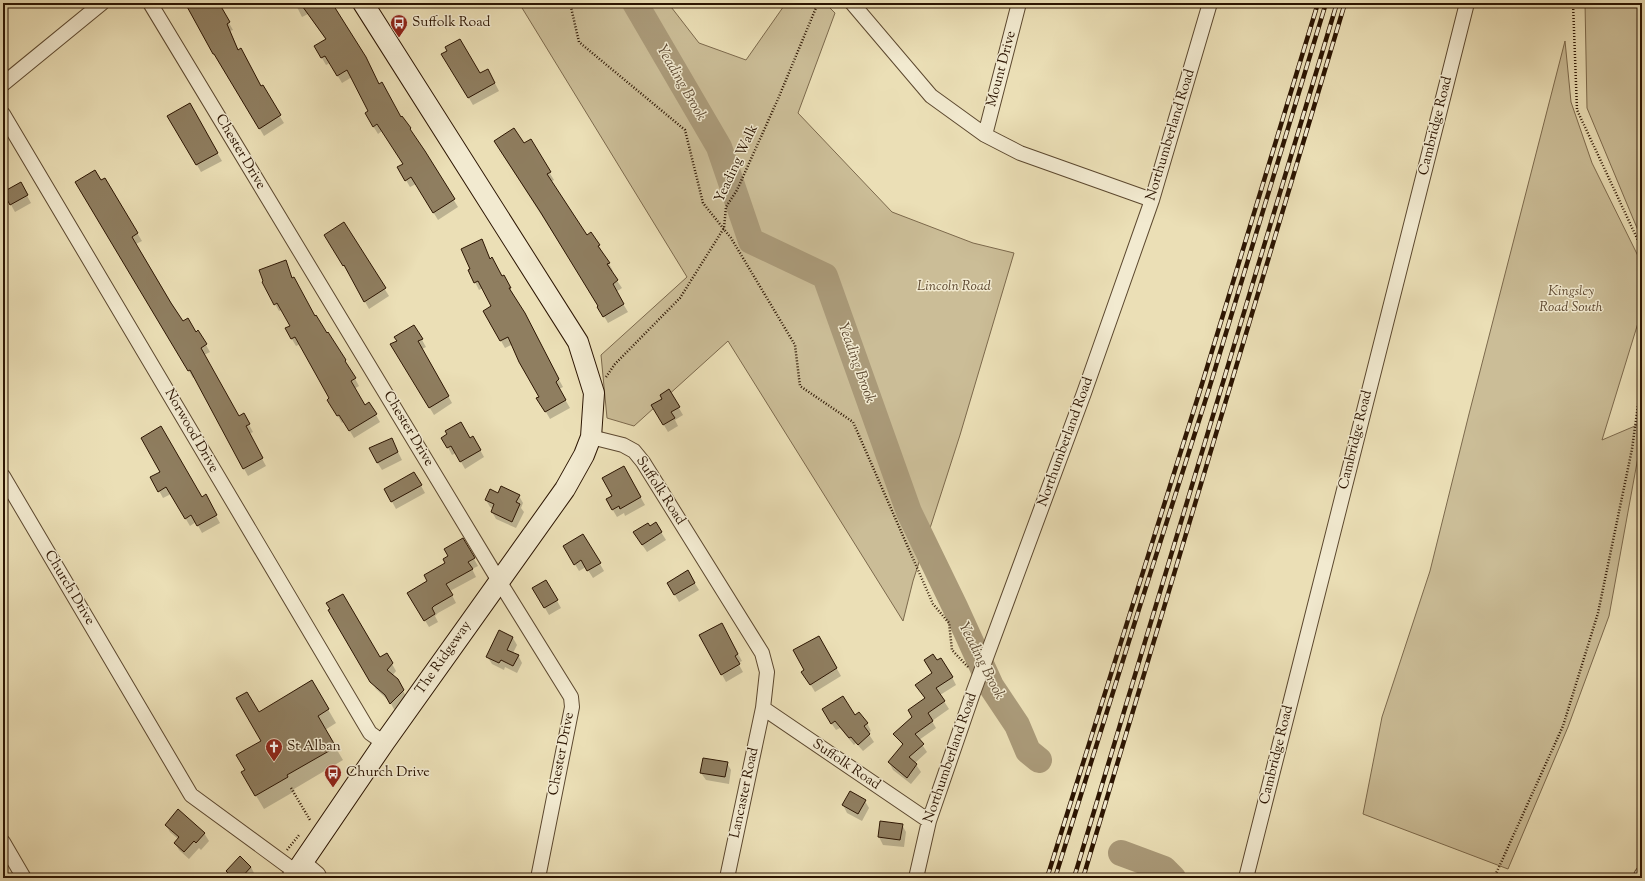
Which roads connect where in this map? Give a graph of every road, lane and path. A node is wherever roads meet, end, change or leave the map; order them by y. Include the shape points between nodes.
1 (102, 3) edge
2 (150, 3) edge
3 (364, 3) edge
4 (570, 3) edge
5 (818, 3) edge
6 (852, 3) edge
7 (1019, 3) edge
8 (1210, 3) edge
9 (1467, 3) edge
10 (1573, 3) edge
11 (3, 84) edge
12 (3, 114) edge
13 (985, 136) junction
14 (1152, 200) junction
15 (724, 228) junction
16 (1642, 249) edge
17 (1642, 376) edge
18 (594, 393) junction
19 (591, 437) junction
20 (3, 476) edge
21 (499, 580) junction
22 (969, 668) dead end
23 (763, 708) junction
24 (384, 743) junction
25 (291, 788) dead end
26 (310, 820) dead end
27 (929, 821) junction
28 (3, 842) edge
29 (297, 871) edge
30 (1642, 874) edge
31 (24, 878) edge
32 (320, 878) edge
33 (538, 878) edge
34 (727, 878) edge
35 (916, 878) edge
36 (1246, 878) edge
37 (1494, 878) edge
38 (1640, 878) edge

1 - 11 street
2 - 21 street, Chester Drive
3 - 18 street via 578,342
4 - 15 path via 579,42 685,130 703,203
5 - 15 path, Yeading Walk via 737,190 726,207
6 - 13 street via 931,96
7 - 13 street, Mount Drive
8 - 14 street, Northumberland Road
9 - 36 street, Cambridge Road
10 - 16 path via 1577,110
12 - 24 street, Norwood Drive via 370,733
13 - 14 street via 1020,153
14 - 27 street, Northumberland Road
15 - 18 path, Yeading Walk via 680,298 616,364
15 - 22 path via 795,346 800,386 853,422 933,604 948,623 952,650
17 - 37 path via 1632,449 1598,613 1563,726
18 - 19 street
19 - 21 street, The Ridgeway via 565,489
19 - 23 street, Suffolk Road via 623,445 634,451 643,462 762,653 767,672
20 - 29 street, Church Drive via 191,795
21 - 24 street, The Ridgeway
21 - 33 street, Chester Drive via 571,697 572,707
23 - 27 street, Suffolk Road
23 - 34 street, Lancaster Road
24 - 29 street, The Ridgeway
25 - 26 path
27 - 35 street, Northumberland Road
28 - 31 street
29 - 32 street, Church Drive via 318,874
30 - 38 street

